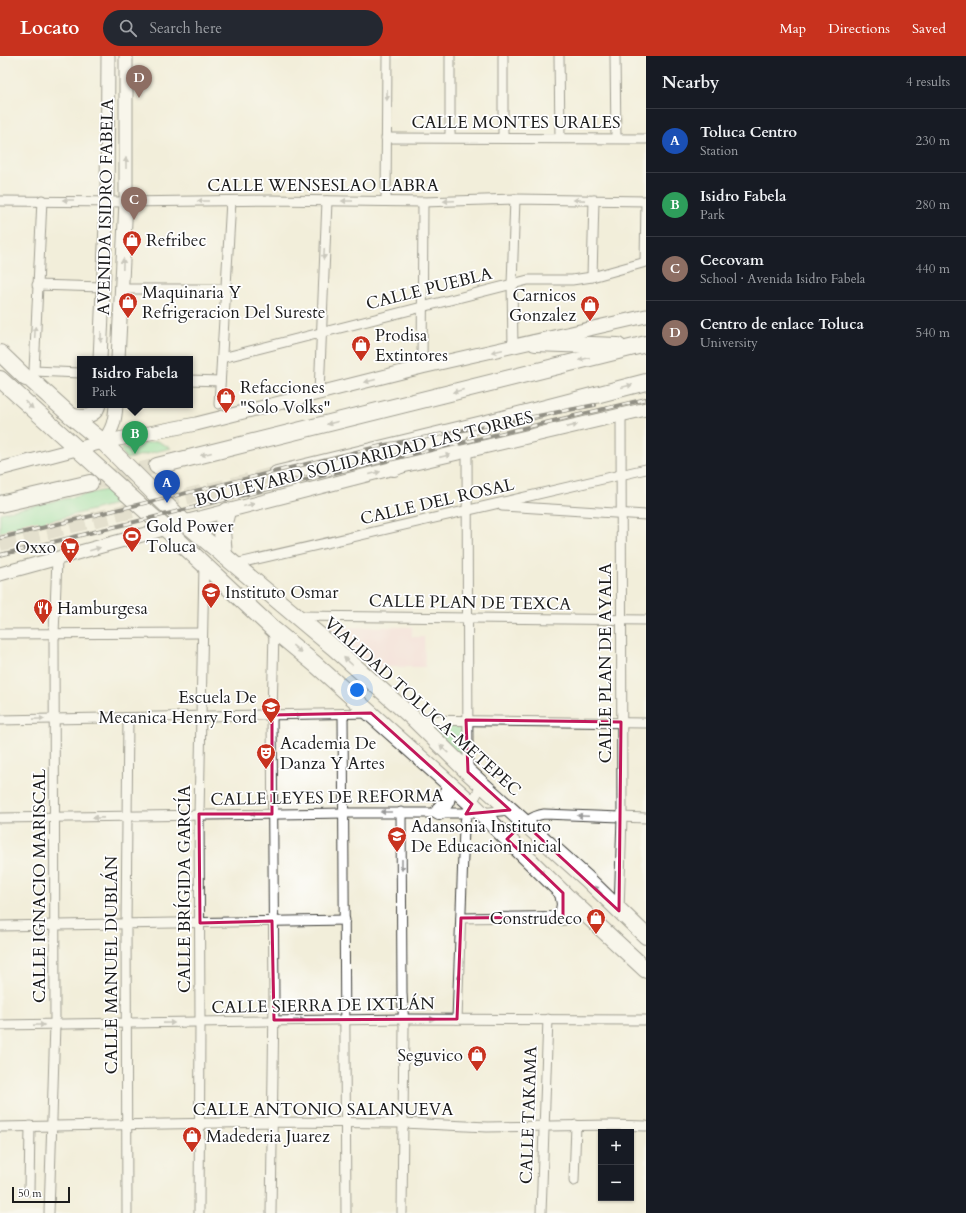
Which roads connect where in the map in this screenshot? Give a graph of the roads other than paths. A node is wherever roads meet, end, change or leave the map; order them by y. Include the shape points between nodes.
1 (108, 56) edge
2 (126, 56) edge
3 (387, 56) edge
4 (450, 56) edge
5 (503, 56) edge
6 (559, 56) edge
7 (615, 56) edge
8 (450, 137) junction
9 (386, 138) junction
10 (503, 138) junction
11 (560, 138) junction
12 (616, 138) junction
13 (646, 139) edge
14 (515, 199) junction
15 (42, 200) junction
16 (107, 200) junction
17 (594, 200) junction
18 (0, 201) edge
19 (231, 201) junction
20 (327, 201) junction
21 (386, 201) junction
22 (646, 201) edge
23 (126, 202) junction
24 (423, 202) junction
25 (646, 262) edge
26 (592, 277) junction
27 (512, 284) junction
28 (37, 285) junction
29 (103, 287) junction
30 (122, 289) junction
31 (226, 289) junction
32 (422, 306) junction
33 (646, 316) edge
34 (321, 331) junction
35 (535, 343) junction
36 (641, 346) edge
37 (513, 347) junction
38 (0, 353) edge
39 (100, 356) edge
40 (118, 356) edge
41 (222, 358) junction
42 (422, 368) junction
43 (77, 373) edge
44 (0, 379) edge
45 (193, 380) edge
46 (220, 381) junction
47 (646, 382) edge
48 (320, 393) junction
49 (219, 404) dead end
50 (97, 408) edge
51 (116, 408) edge
52 (646, 409) edge
53 (620, 415) junction
54 (70, 416) junction
55 (495, 421) junction
56 (103, 442) junction
57 (78, 449) junction
58 (467, 451) junction
59 (157, 466) tunnel mouth
60 (394, 468) junction
61 (0, 469) edge
62 (646, 469) edge
63 (277, 474) tunnel mouth
64 (620, 475) junction
65 (90, 482) tunnel mouth
66 (0, 504) edge
67 (493, 506) junction
68 (466, 510) junction
69 (227, 511) junction
70 (621, 515) junction
71 (646, 515) edge
72 (184, 522) junction
73 (165, 528) junction
74 (57, 559) junction
75 (230, 560) junction
76 (204, 565) junction
77 (0, 574) edge
78 (294, 616) junction
79 (466, 619) junction
80 (620, 620) junction
81 (646, 620) edge
82 (274, 630) junction
83 (202, 633) junction
84 (0, 634) edge
85 (54, 634) junction
86 (371, 713) junction
87 (343, 714) junction
88 (272, 715) junction
89 (200, 717) junction
90 (128, 718) junction
91 (54, 719) junction
92 (0, 720) edge
93 (415, 720) junction
94 (466, 720) junction
95 (621, 722) junction
96 (646, 723) edge
97 (468, 772) junction
98 (482, 784) junction
99 (450, 785) junction
100 (473, 810) junction
101 (510, 810) junction
102 (345, 812) junction
103 (401, 812) junction
104 (439, 812) junction
105 (198, 814) junction
106 (272, 814) junction
107 (126, 817) junction
108 (622, 817) junction
109 (0, 818) edge
110 (54, 818) junction
111 (646, 818) edge
112 (524, 823) junction
113 (507, 839) junction
114 (563, 893) junction
115 (619, 911) junction
116 (588, 916) junction
117 (563, 917) junction
118 (461, 918) junction
119 (345, 920) junction
120 (272, 921) junction
121 (200, 923) junction
122 (126, 925) junction
123 (0, 926) edge
124 (55, 926) junction
125 (646, 936) edge
126 (646, 970) edge
127 (404, 1019) junction
128 (457, 1019) junction
129 (548, 1019) junction
130 (274, 1020) junction
131 (345, 1020) junction
132 (646, 1020) edge
133 (200, 1022) junction
134 (55, 1024) junction
135 (127, 1024) junction
136 (0, 1025) edge
137 (272, 1122) junction
138 (345, 1123) junction
139 (403, 1123) junction
140 (200, 1124) junction
141 (576, 1125) junction
142 (30, 1126) junction
143 (53, 1126) junction
144 (127, 1126) junction
145 (544, 1126) junction
146 (646, 1126) edge
147 (0, 1127) edge
148 (574, 1181) dead end
149 (29, 1191) dead end
150 (50, 1213) edge
151 (127, 1213) edge
152 (199, 1213) edge
153 (271, 1213) edge
154 (346, 1213) edge
155 (402, 1213) edge
156 (542, 1213) edge

1 - 16 main road, AVENIDA ISIDRO FABELA
23 -> 2 main road, AVENIDA ISIDRO FABELA
3 -> 9 street
4 - 8 street
5 - 10 street
6 - 11 street
7 - 12 street
8 - 9 street, CALLE MONTES URALES
8 - 10 street, CALLE MONTES URALES
9 - 21 street
10 - 11 street, CALLE MONTES URALES
11 - 12 street, CALLE MONTES URALES
12 - 13 street, CALLE MONTES URALES
17 -> 14 street, CALLE WENSESLAO LABRA
14 -> 24 street, CALLE WENSESLAO LABRA
14 - 27 street
16 -> 15 street, CALLE WENSESLAO LABRA
15 - 18 street, CALLE WENSESLAO LABRA
15 - 28 street
16 - 23 street, CALLE WENSESLAO LABRA
16 - 29 main road, AVENIDA ISIDRO FABELA
17 - 22 street, CALLE WENSESLAO LABRA
17 - 26 street
19 - 20 street, CALLE WENSESLAO LABRA
19 -> 23 street, CALLE WENSESLAO LABRA
19 - 31 street
21 -> 20 street, CALLE WENSESLAO LABRA
20 -> 34 street
21 - 24 street, CALLE WENSESLAO LABRA
22 - 25 street
30 -> 23 main road, AVENIDA ISIDRO FABELA
24 - 32 street
25 - 26 street, CALLE PUEBLA
26 - 27 street, CALLE PUEBLA via 572,280 528,280
27 - 32 street, CALLE PUEBLA
27 - 37 street
28 - 29 street
43 -> 28 street via 34,371
29 -> 39 main road, AVENIDA ISIDRO FABELA
30 - 31 street
30 - 40 main road, AVENIDA ISIDRO FABELA
31 - 41 street
32 - 34 street, CALLE PUEBLA
32 - 42 street
33 - 35 main road
34 - 41 street, CALLE PUEBLA
34 - 48 street
35 - 36 highway
35 - 37 main road
36 -> 59 highway
37 -> 42 main road
38 - 54 highway, VIALIDAD TOLUCA-METEPEC
41 - 46 street
42 -> 48 main road
44 -> 57 highway
45 - 46 street
46 - 49 street
55 -> 47 highway, BOULEVARD SOLIDARIDAD LAS TORRES
48 - 56 main road via 196,424
50 - 54 main road via 90,416
51 - 56 main road via 115,424
52 - 53 main road, BOULEVARD SOLIDARIDAD LAS TORRES
58 -> 53 main road, BOULEVARD SOLIDARIDAD LAS TORRES
53 - 64 street, CALLE PLAN DE AYALA
54 - 56 highway, VIALIDAD TOLUCA-METEPEC
55 - 60 highway
55 - 63 highway, BOULEVARD SOLIDARIDAD LAS TORRES
56 - 57 main road
56 - 72 highway, VIALIDAD TOLUCA-METEPEC
57 - 61 main road
57 - 73 highway
60 -> 58 main road, BOULEVARD SOLIDARIDAD LAS TORRES
58 - 68 street
69 -> 60 main road, BOULEVARD SOLIDARIDAD LAS TORRES
62 - 64 street, CALLE DEL ROSAL
64 - 67 street, CALLE DEL ROSAL
64 - 70 street, CALLE PLAN DE AYALA
65 - 66 highway
67 - 68 street, CALLE DEL ROSAL
67 - 70 street
68 - 75 street, CALLE DEL ROSAL
68 - 79 street
69 - 72 main road, BOULEVARD SOLIDARIDAD LAS TORRES
69 - 75 highway via 223,524
70 - 71 street
70 - 80 street, CALLE PLAN DE AYALA
72 - 73 main road, BOULEVARD SOLIDARIDAD LAS TORRES
72 - 75 highway, VIALIDAD TOLUCA-METEPEC
74 -> 73 main road, BOULEVARD SOLIDARIDAD LAS TORRES
73 - 76 highway
74 - 77 main road, BOULEVARD SOLIDARIDAD LAS TORRES
74 - 85 street, CALLE IGNACIO MARISCAL
75 - 78 highway, VIALIDAD TOLUCA-METEPEC
76 - 82 highway
76 - 83 street, CALLE BRÍGIDA GARCÍA
78 - 79 street, CALLE PLAN DE TEXCA
93 -> 78 highway, VIALIDAD TOLUCA-METEPEC
79 - 80 street, CALLE PLAN DE TEXCA
79 - 94 street
80 - 81 street, CALLE PLAN DE TEXCA
80 - 95 street, CALLE PLAN DE AYALA
82 -> 86 highway
82 - 88 street
83 - 85 street
83 - 89 street, CALLE BRÍGIDA GARCÍA
84 - 85 street
85 - 91 street, CALLE IGNACIO MARISCAL
86 - 87 street
86 - 99 highway
88 -> 87 street
87 - 102 street
88 - 89 street
88 - 106 street
89 - 90 street
89 - 105 street, CALLE BRÍGIDA GARCÍA
90 - 91 street
90 - 107 street, CALLE MANUEL DUBLÁN
92 -> 91 street
91 - 110 street, CALLE IGNACIO MARISCAL
93 - 94 street
97 -> 93 highway, VIALIDAD TOLUCA-METEPEC
94 - 95 street
94 - 97 street
95 - 96 street
95 - 108 street, CALLE PLAN DE AYALA
97 - 98 highway, VIALIDAD TOLUCA-METEPEC
98 - 100 street
98 - 101 highway, VIALIDAD TOLUCA-METEPEC
99 - 100 highway
99 - 104 highway via 446,801
100 - 101 street, CALLE LEYES DE REFORMA
100 - 104 street, CALLE LEYES DE REFORMA
100 - 113 highway
100 - 118 street via 464,828
101 - 112 highway, VIALIDAD TOLUCA-METEPEC
103 -> 102 street, CALLE LEYES DE REFORMA
102 - 106 street, CALLE LEYES DE REFORMA
102 - 119 street
103 - 104 street, CALLE LEYES DE REFORMA
103 -> 127 street
106 -> 105 street, CALLE LEYES DE REFORMA
105 - 107 street, CALLE LEYES DE REFORMA
105 - 121 street, CALLE BRÍGIDA GARCÍA
106 - 120 street
107 -> 110 street, CALLE LEYES DE REFORMA
107 - 122 street, CALLE MANUEL DUBLÁN
108 - 111 street
108 -> 112 street via 544,814
108 - 115 street, CALLE PLAN DE AYALA
109 - 110 street, CALLE LEYES DE REFORMA
110 - 124 street, CALLE IGNACIO MARISCAL
112 - 113 street
115 -> 112 highway, VIALIDAD TOLUCA-METEPEC
113 -> 114 highway
114 - 116 highway
114 - 117 highway
115 - 125 highway, VIALIDAD TOLUCA-METEPEC
116 - 117 street
116 - 126 highway
117 - 118 street
128 -> 118 street
119 - 120 street
119 - 131 street
120 - 121 street
120 - 130 street
121 - 122 street
121 - 133 street, CALLE BRÍGIDA GARCÍA
122 - 124 street
122 - 135 street, CALLE MANUEL DUBLÁN
123 - 124 street
124 - 134 street, CALLE IGNACIO MARISCAL
127 -> 128 street, CALLE SIERRA DE IXTLÁN
127 - 131 street, CALLE SIERRA DE IXTLÁN
127 - 139 street
128 - 129 street, CALLE SIERRA DE IXTLÁN
129 - 132 street, CALLE SIERRA DE IXTLÁN
129 - 145 street, CALLE TAKAMA
130 -> 131 street, CALLE SIERRA DE IXTLÁN
130 - 133 street, CALLE SIERRA DE IXTLÁN
130 - 137 street
131 - 138 street
135 -> 133 street, CALLE SIERRA DE IXTLÁN
133 - 140 street, CALLE BRÍGIDA GARCÍA
134 - 135 street, CALLE SIERRA DE IXTLÁN
136 -> 134 street, CALLE SIERRA DE IXTLÁN
134 - 143 street, CALLE IGNACIO MARISCAL
135 - 144 street, CALLE MANUEL DUBLÁN
137 - 138 street, CALLE ANTONIO SALANUEVA
137 - 140 street, CALLE ANTONIO SALANUEVA
137 - 153 street
138 - 139 street, CALLE ANTONIO SALANUEVA
138 - 154 street
139 - 145 street, CALLE ANTONIO SALANUEVA via 487,1127
139 - 155 street
140 - 144 street, CALLE ANTONIO SALANUEVA
140 - 152 street, CALLE BRÍGIDA GARCÍA
141 - 145 street, CALLE ANTONIO SALANUEVA
141 - 146 street, CALLE ANTONIO SALANUEVA
141 - 148 street
142 - 143 street, CALLE ANTONIO SALANUEVA
142 - 147 street, CALLE ANTONIO SALANUEVA
142 - 149 street
143 - 144 street, CALLE ANTONIO SALANUEVA
143 - 150 street, CALLE IGNACIO MARISCAL
144 - 151 street, CALLE MANUEL DUBLÁN
145 - 156 street, CALLE TAKAMA

